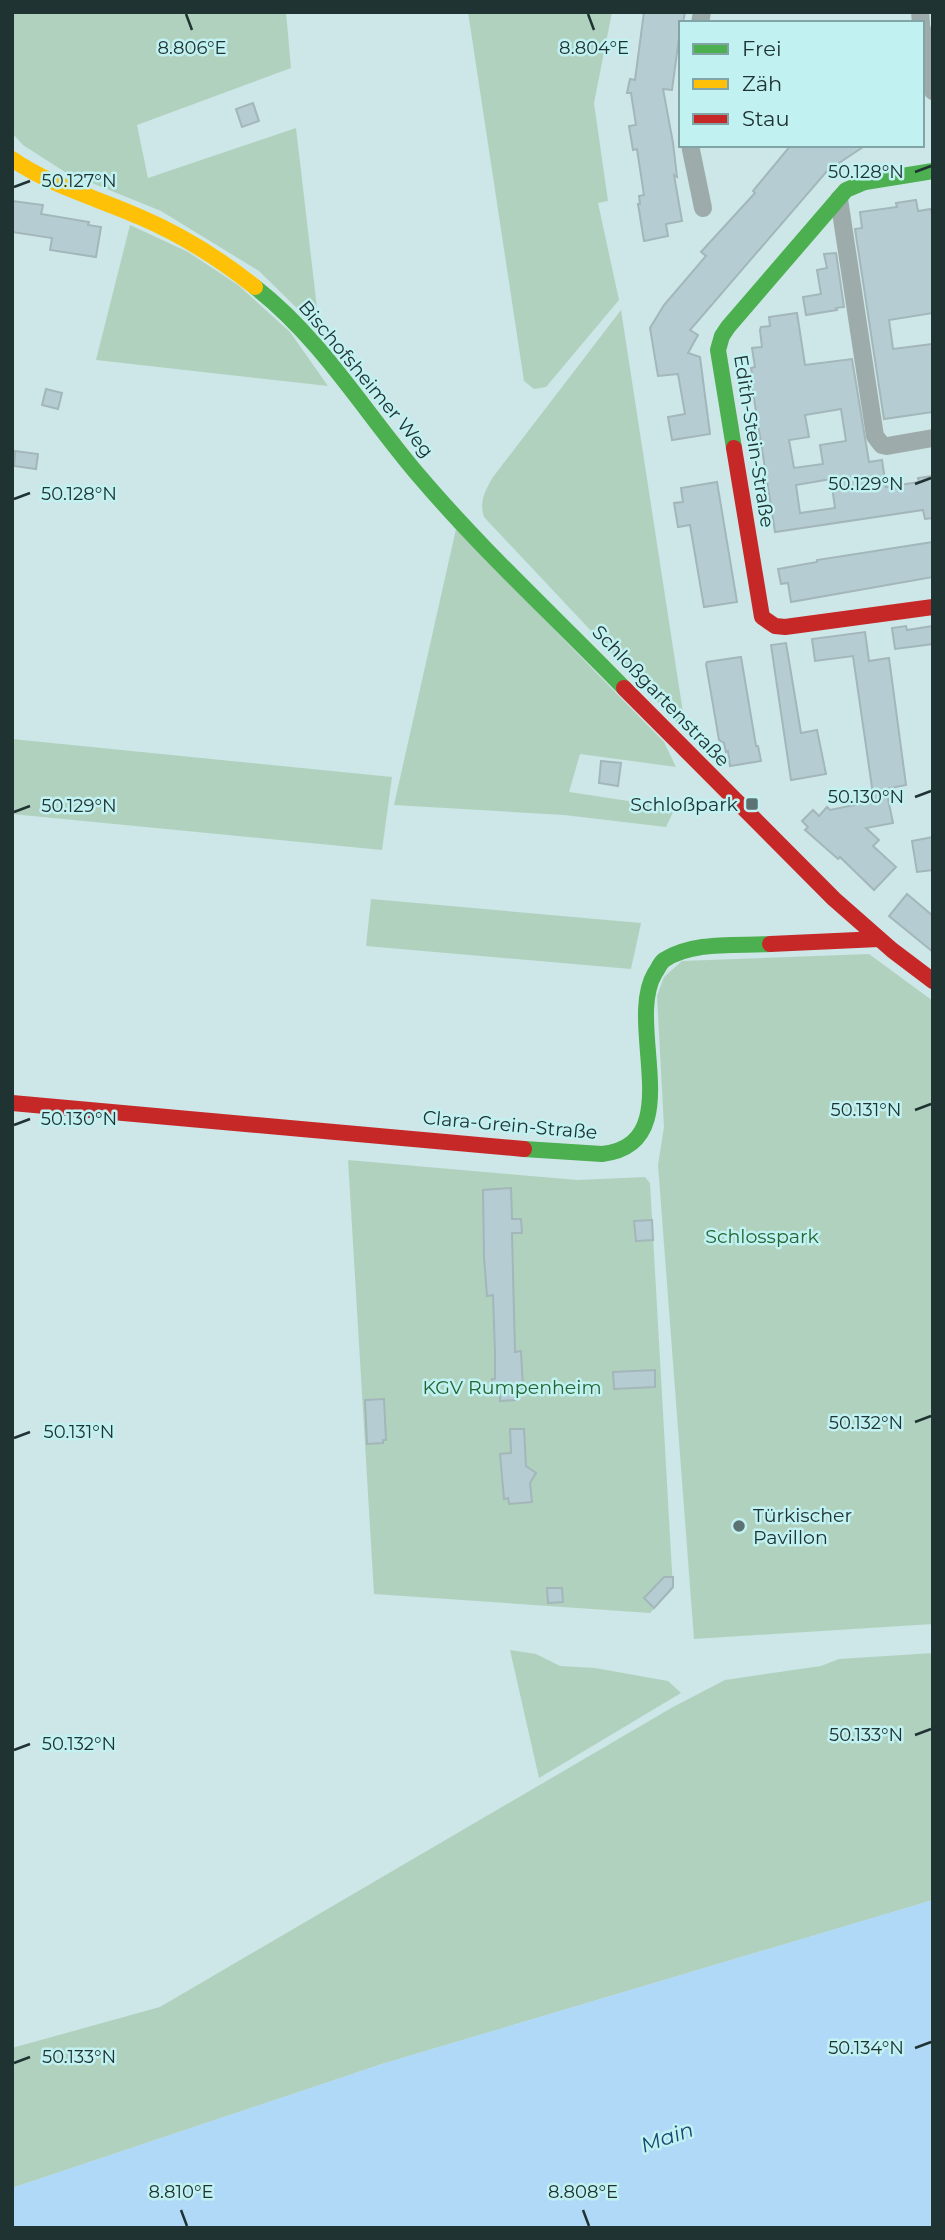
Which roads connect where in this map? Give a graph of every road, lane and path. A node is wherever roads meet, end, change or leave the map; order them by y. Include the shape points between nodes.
1 (924, 40) edge
2 (933, 91) edge
3 (690, 147) edge
4 (12, 159) edge
5 (933, 171) edge
6 (839, 199) junction
7 (703, 208) dead end
8 (933, 439) edge
9 (458, 519) joint
10 (933, 607) edge
11 (879, 939) junction
12 (933, 981) edge
13 (12, 1103) edge

1 - 2 street
3 - 7 street
4 - 9 street, Bischofsheimer Weg via 35,174 176,235 261,292 312,342
5 - 6 street, Edith-Stein-Straße via 864,182 850,187
6 - 8 street via 875,436 887,446
6 - 10 street, Edith-Stein-Straße via 719,342 760,609 768,622 785,627
9 - 11 street, Schloßgartenstraße via 733,801
11 - 12 street, Schloßgartenstraße
11 - 13 street, Clara-Grein-Straße via 695,947 661,961 645,998 650,1091 647,1126 633,1143 614,1152 574,1153

